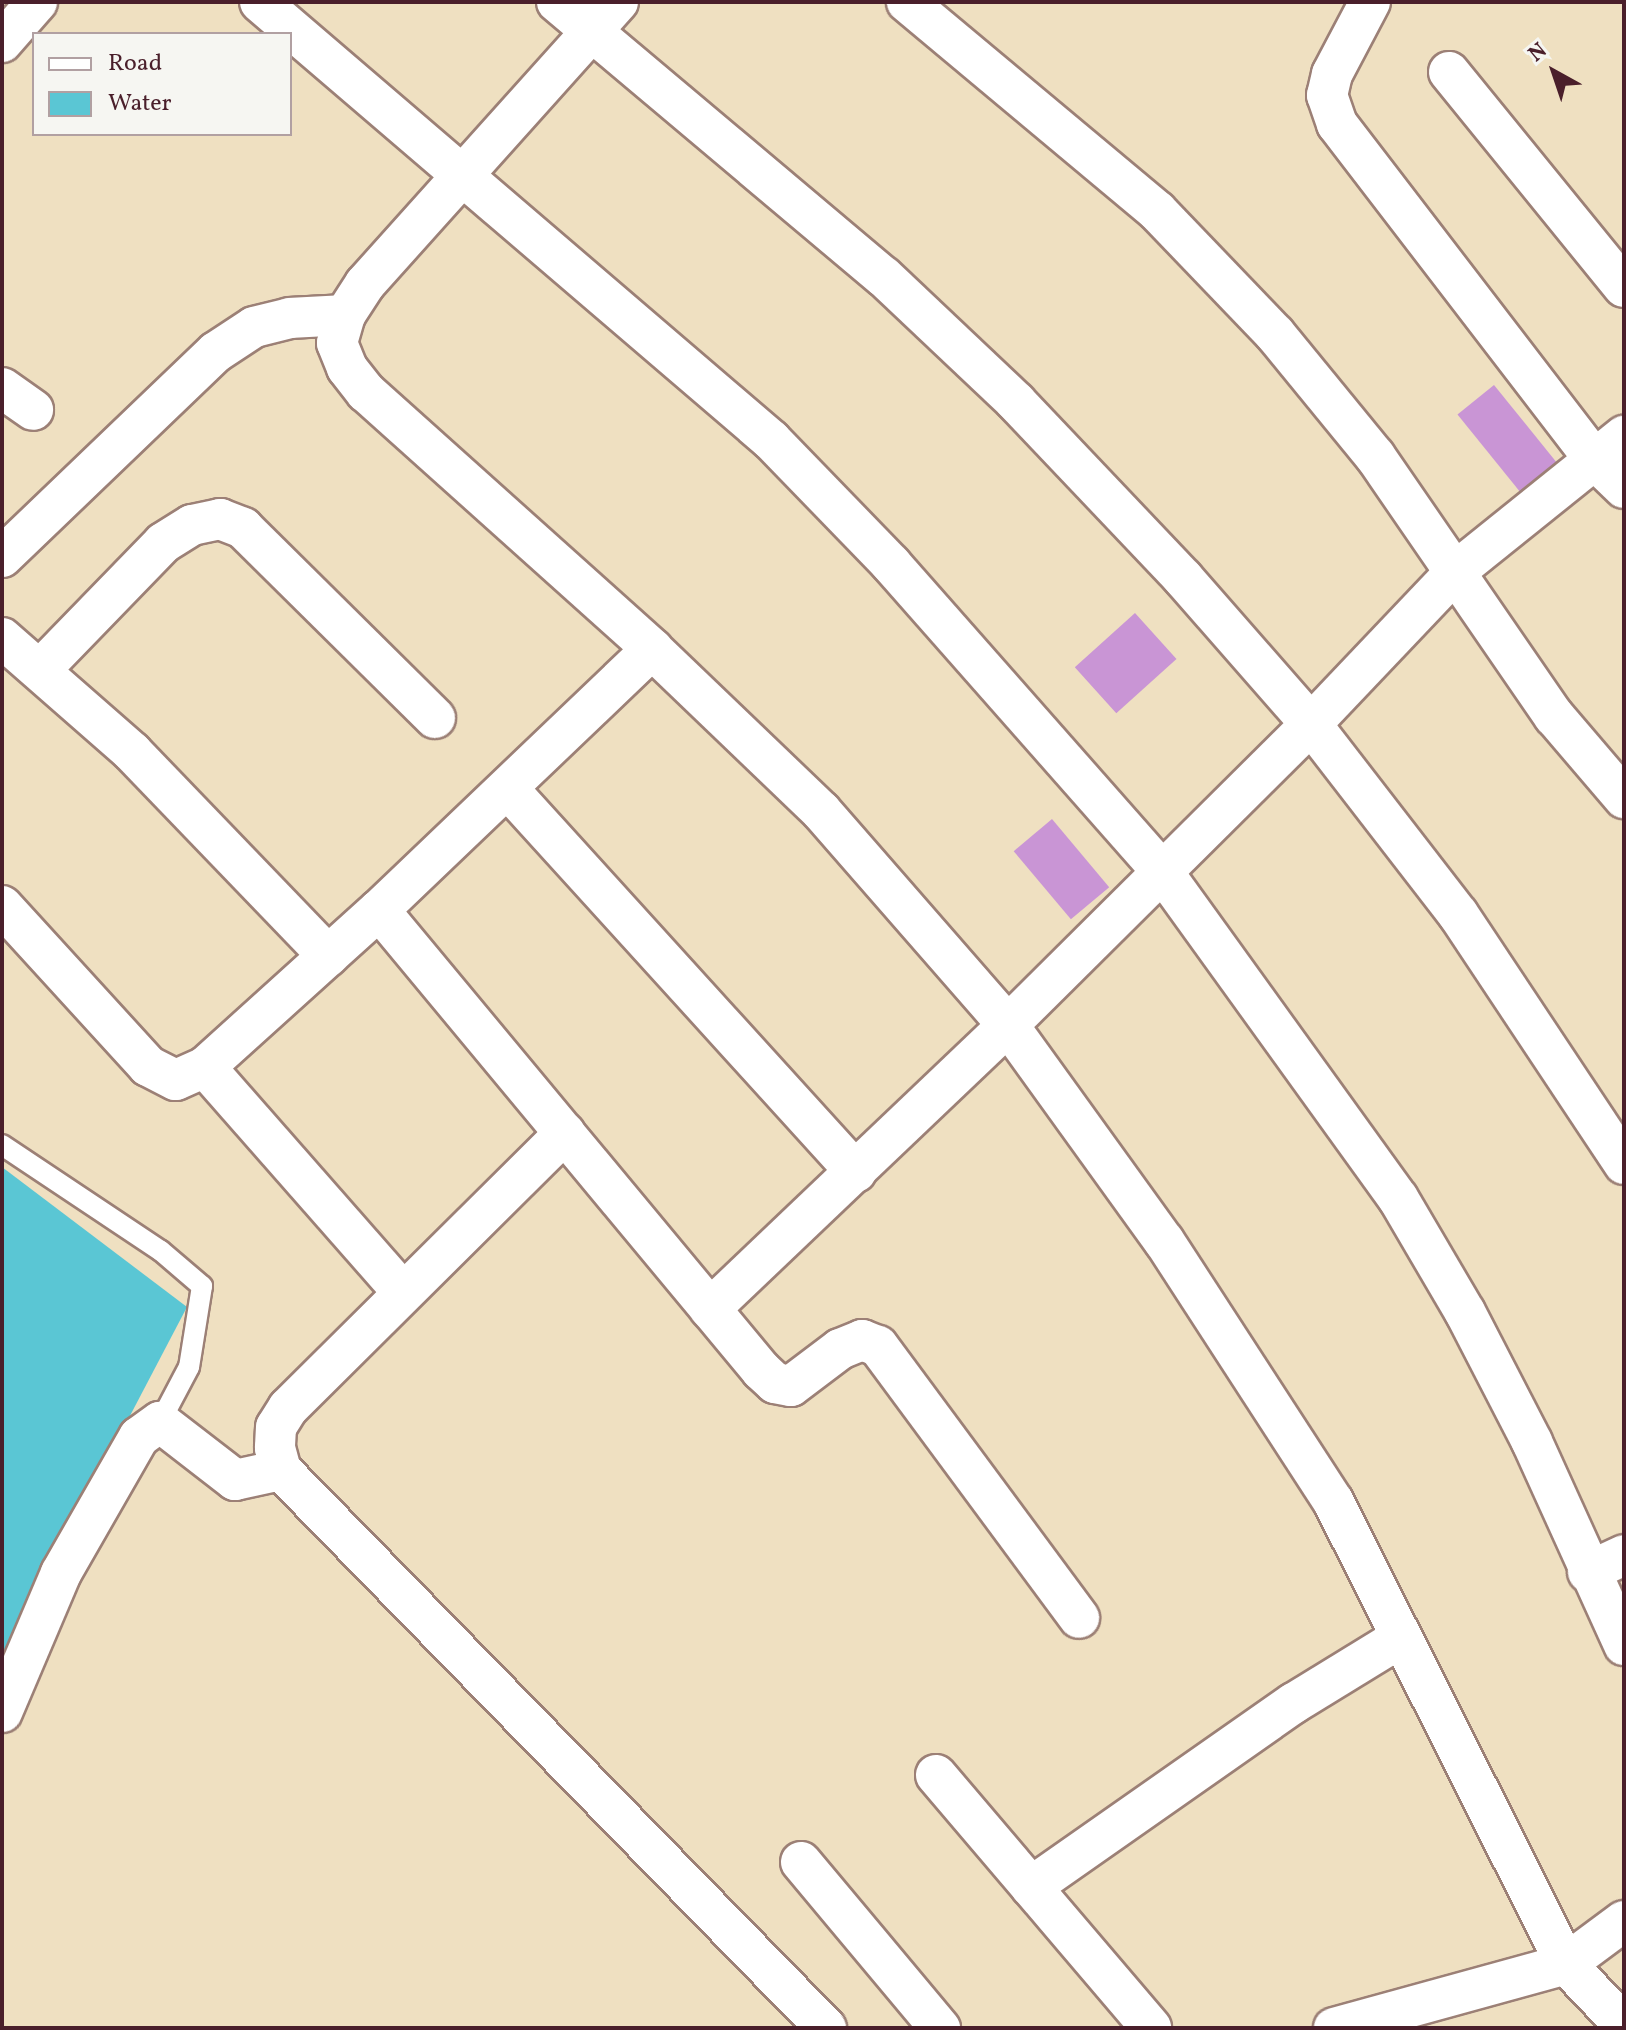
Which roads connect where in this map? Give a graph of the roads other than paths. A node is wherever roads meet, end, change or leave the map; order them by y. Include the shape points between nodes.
1 (37, 2) edge
2 (260, 2) edge
3 (557, 2) edge
4 (907, 2) edge
5 (1370, 2) edge
6 (605, 17) edge
7 (2, 42) edge
8 (1449, 72) dead end
9 (460, 177) junction
10 (1624, 287) edge
11 (345, 315) junction
12 (1609, 448) edge
13 (1624, 488) edge
14 (2, 557) edge
15 (1456, 571) junction
16 (2, 638) edge
17 (652, 649) junction
18 (42, 668) junction
19 (435, 718) dead end
20 (1311, 724) junction
21 (509, 790) junction
22 (1624, 798) edge
23 (1162, 871) junction
24 (2, 906) edge
25 (379, 910) junction
26 (328, 956) junction
27 (1008, 1025) junction
28 (205, 1067) junction
29 (565, 1133) junction
30 (2, 1145) edge
31 (1624, 1164) edge
32 (856, 1172) junction
33 (403, 1292) junction
34 (710, 1309) junction
35 (160, 1422) junction
36 (281, 1470) junction
37 (1624, 1555) edge
38 (1588, 1572) junction
39 (1079, 1618) dead end
40 (1400, 1638) junction
41 (1624, 1645) edge
42 (2, 1712) edge
43 (936, 1775) dead end
44 (801, 1862) dead end
45 (1031, 1887) junction
46 (1624, 1921) edge
47 (1566, 1964) junction
48 (1624, 2025) edge
49 (826, 2028) edge
50 (940, 2028) edge
51 (1151, 2028) edge
52 (1334, 2028) edge

1 - 7 street
2 - 9 street
3 - 6 street
4 - 15 street via 1157,211 1275,334 1375,456
5 - 12 street via 1332,74 1327,95 1337,124
6 - 9 street
6 - 20 street via 1016,402 1183,578
8 - 10 street
9 - 11 street via 365,284
9 - 23 street via 674,352 771,440 901,575
11 - 14 street via 290,318 254,327 216,352
11 - 17 street via 337,343 347,368 366,392
12 - 13 street
12 - 15 street
15 - 20 street
15 - 22 street via 1554,716
16 - 18 street
17 - 21 street
17 - 27 street via 821,811
18 - 19 street via 163,543 192,525 220,519 243,528
18 - 26 street via 132,752
20 - 23 street
20 - 31 street via 1458,914
21 - 25 street
21 - 32 street
23 - 27 street
23 - 38 street via 1398,1198 1499,1377
24 - 28 street via 148,1066 176,1080
25 - 26 street
25 - 29 street
26 - 28 street
27 - 32 street
27 - 40 street via 1256,1378 1333,1501
28 - 33 street
29 - 33 street
29 - 34 street
30 - 35 lane via 161,1251 202,1286 189,1367
32 - 34 street
33 - 36 street via 288,1408 276,1427
34 - 39 street via 775,1383 791,1386 840,1349 862,1340 878,1346
35 - 36 street via 235,1480
35 - 42 street via 139,1437 61,1573
36 - 49 street
37 - 38 street
38 - 41 street
40 - 45 street via 1294,1703
40 - 47 street
43 - 45 street
44 - 50 street
45 - 51 street
46 - 47 street
47 - 48 street
47 - 52 street

